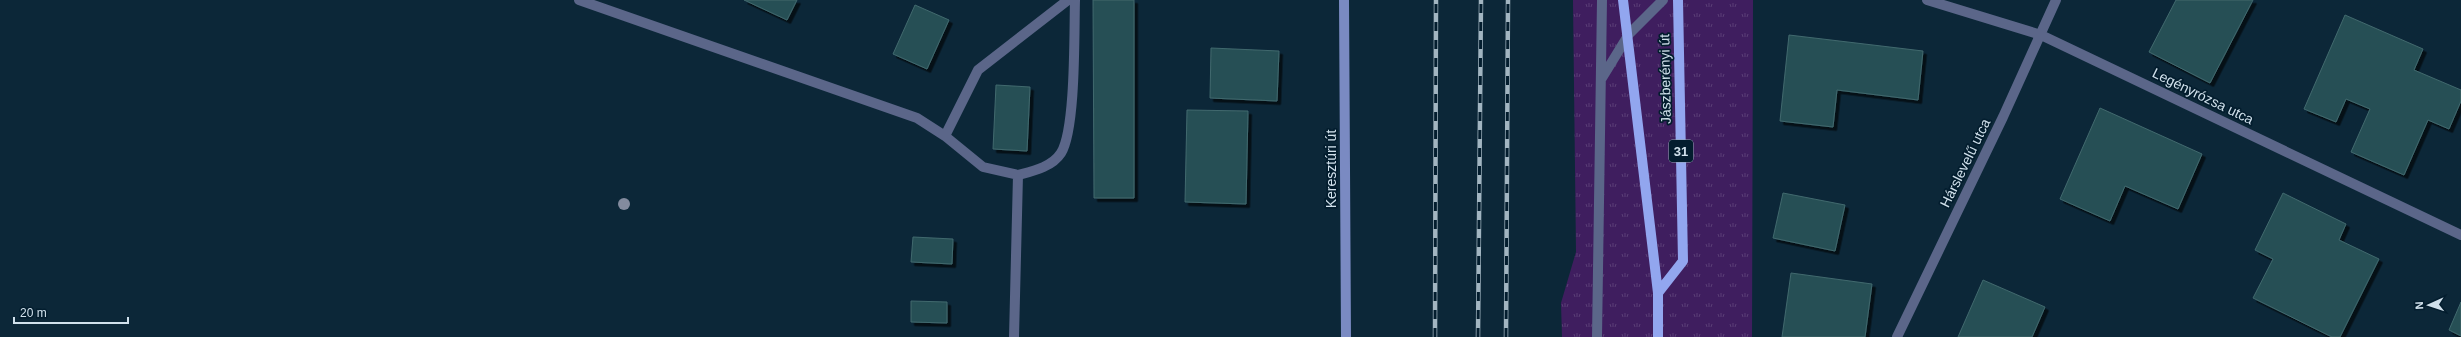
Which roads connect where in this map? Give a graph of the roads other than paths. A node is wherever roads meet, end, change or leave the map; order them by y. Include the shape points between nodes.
1 (579, 0) edge
2 (1068, 0) edge
3 (1075, 0) edge
4 (1344, 0) edge
5 (1602, 0) edge
6 (1623, 0) edge
7 (1663, 0) edge
8 (1678, 0) edge
9 (1927, 0) edge
10 (2056, 0) edge
11 (1628, 34) junction
12 (2041, 35) junction
13 (1601, 79) junction
14 (945, 136) junction
15 (1018, 175) junction
16 (2461, 235) edge
17 (1658, 293) junction
18 (1014, 337) edge
19 (1346, 337) edge
20 (1597, 337) edge
21 (1658, 337) edge
22 (1897, 337) edge

1 - 14 street via 917,118
2 - 14 street via 978,70
3 - 15 street via 1069,130 1061,154 1045,167
4 - 19 main road, Keresztúri út
5 - 13 street
6 - 11 main road, Jászberényi út
7 - 11 street, Jászberényi út
8 - 17 main road, Jászberényi út / 31 via 1683,261
9 - 12 street, Legényrózsa utca
10 - 12 street, Hárslevelű utca
11 - 13 street, Jászberényi út
11 - 17 main road, Jászberényi út
12 - 16 street, Legényrózsa utca
12 - 22 street, Hárslevelű utca
13 - 20 street
14 - 15 street via 983,168
15 - 18 street
17 - 21 main road, Jászberényi út

